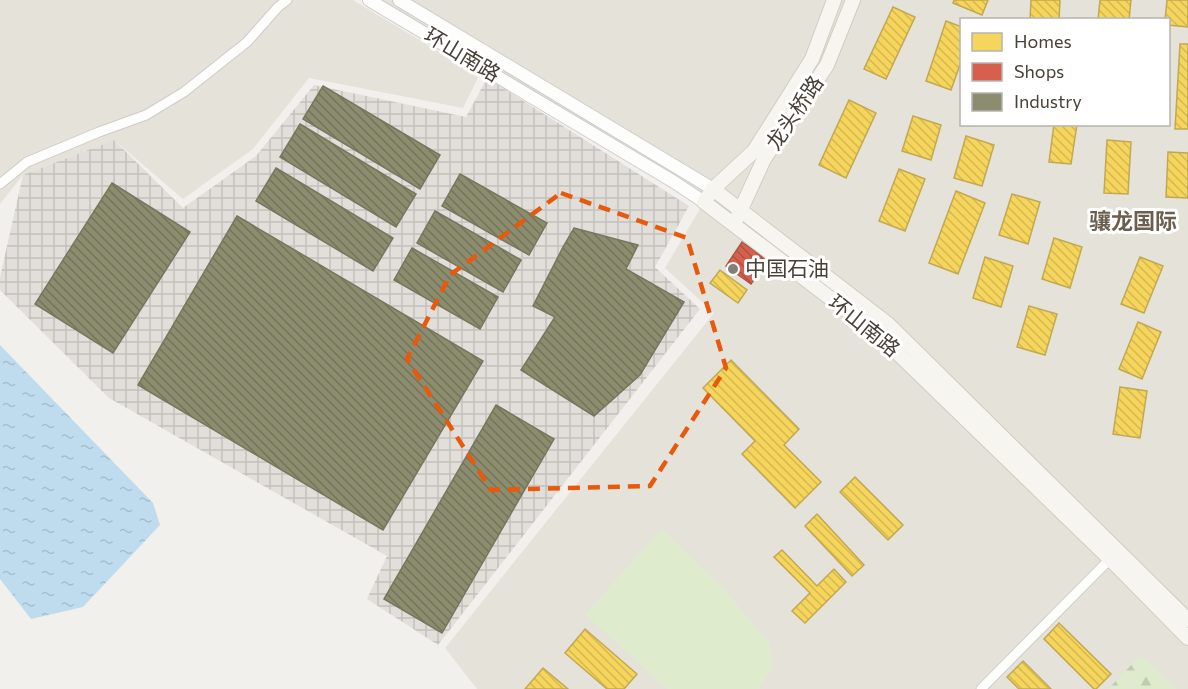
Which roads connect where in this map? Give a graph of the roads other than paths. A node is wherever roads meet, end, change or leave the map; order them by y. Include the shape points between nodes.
1 (287, 0) edge
2 (369, 0) edge
3 (399, 0) edge
4 (834, 0) edge
5 (853, 0) edge
6 (0, 184) edge
7 (713, 189) junction
8 (704, 202) junction
9 (741, 211) junction
10 (733, 225) junction
11 (1110, 559) junction
12 (1188, 620) edge
13 (1188, 638) edge
14 (981, 689) edge

1 - 6 street via 247,42 184,92 146,115 27,162
2 - 8 street, 环山南路
3 - 7 street, 环山南路
4 - 7 main road, 龙头桥路 via 812,59 766,133 754,151
5 - 9 main road, 龙头桥路 via 827,65 764,159
7 - 8 main road, 龙头桥路
7 - 9 main road, 环山南路
8 - 10 main road, 环山南路
9 - 10 main road, 龙头桥路
9 - 12 main road, 环山南路 via 888,324
10 - 11 main road, 环山南路 via 880,336
11 - 13 main road, 环山南路
11 - 14 street

